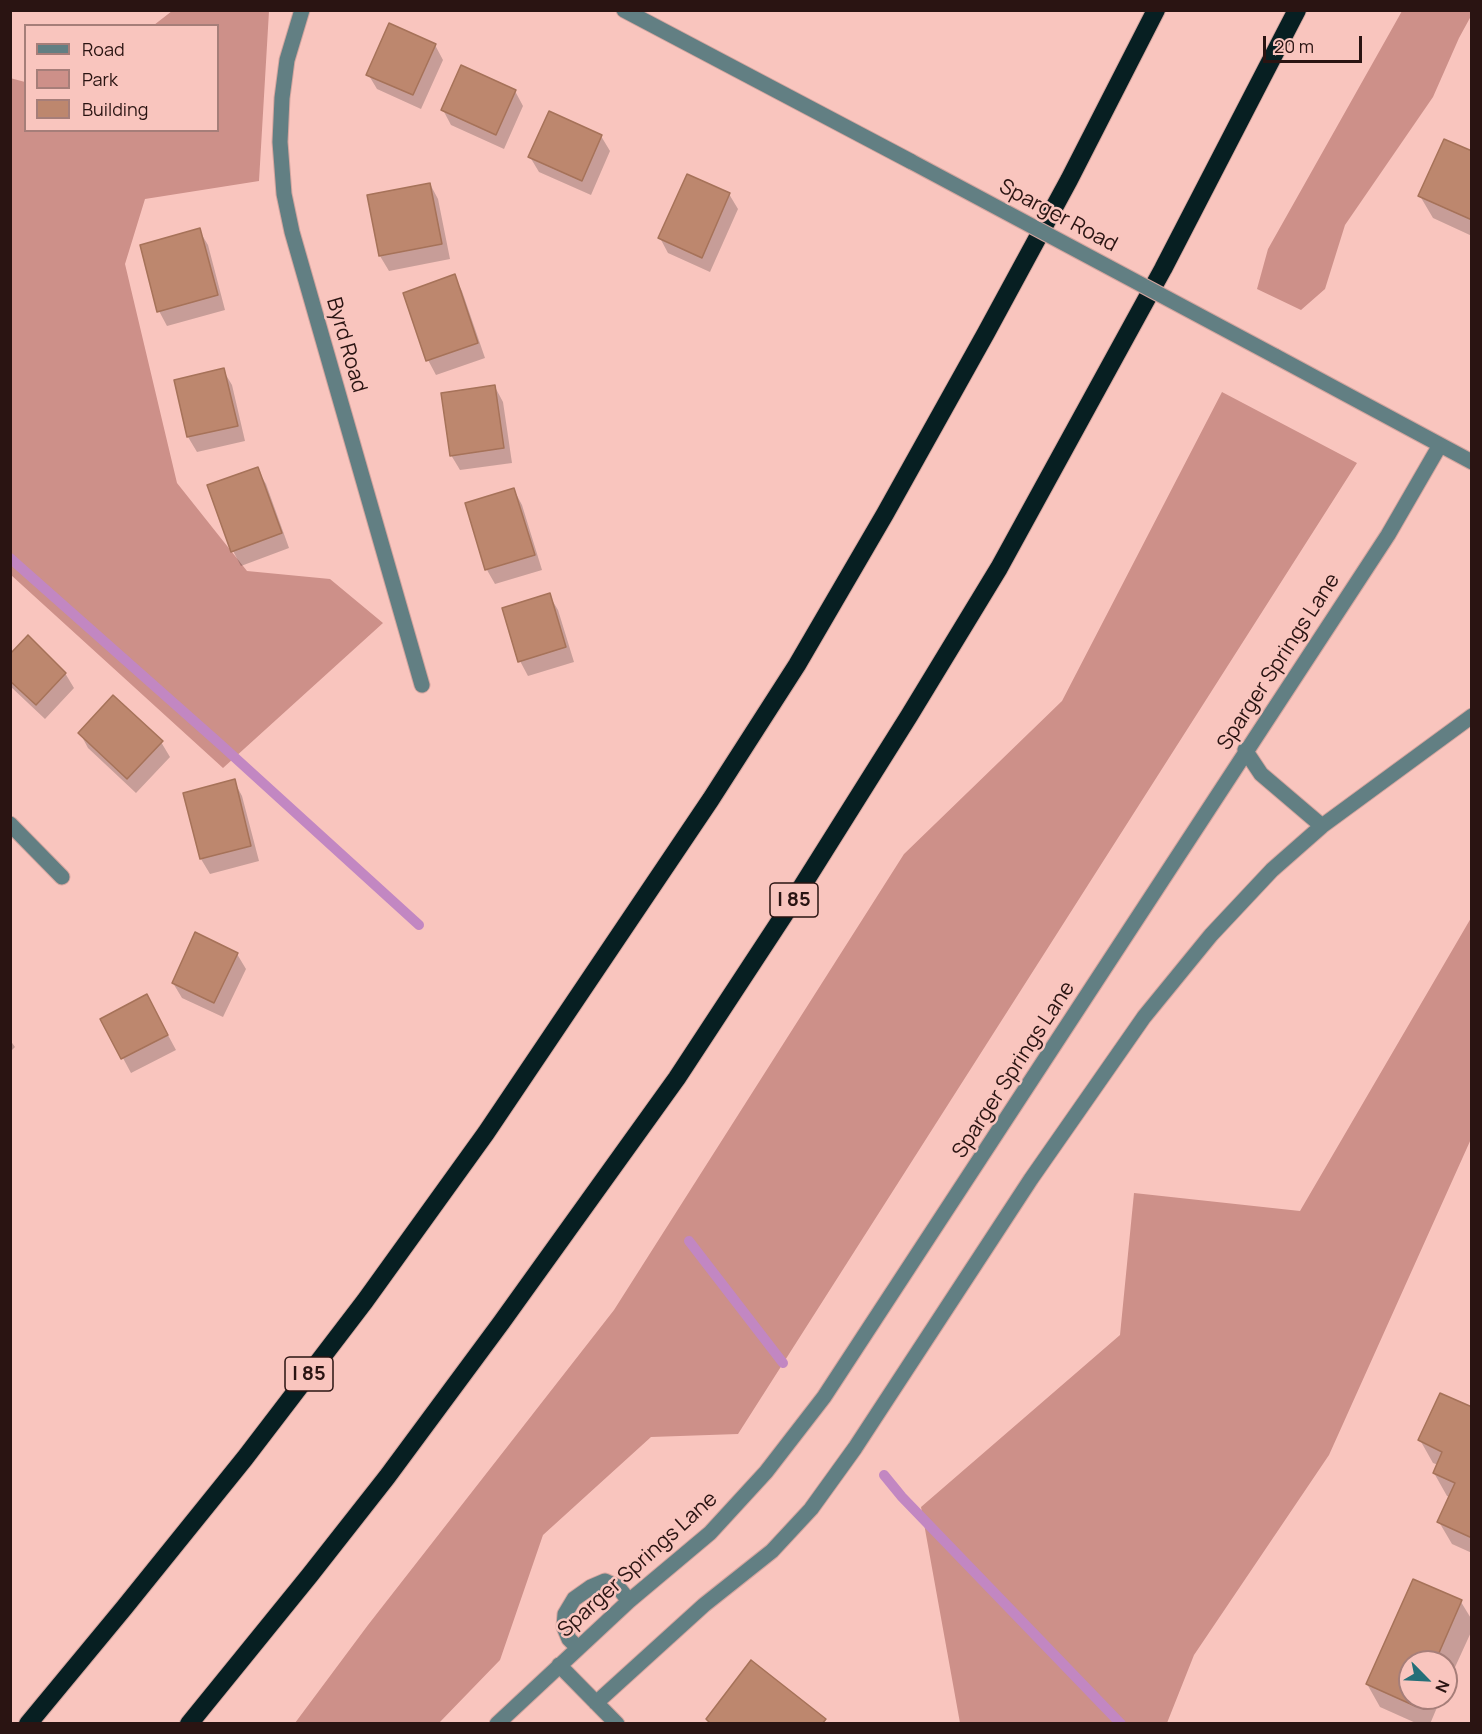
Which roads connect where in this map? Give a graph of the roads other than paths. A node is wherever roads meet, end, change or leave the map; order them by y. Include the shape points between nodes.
1 (302, 10) edge
2 (624, 10) edge
3 (1156, 10) edge
4 (1297, 10) edge
5 (1440, 445) junction
6 (1472, 462) edge
7 (422, 685) dead end
8 (1472, 716) edge
9 (1245, 750) junction
10 (10, 824) edge
11 (1322, 826) junction
12 (62, 877) dead end
13 (629, 1601) junction
14 (578, 1648) junction
15 (559, 1665) junction
16 (596, 1703) junction
17 (28, 1724) edge
18 (189, 1724) edge
19 (497, 1724) edge
20 (617, 1724) edge

1 - 7 street, Byrd Road via 287,60 282,98 284,194
2 - 5 street, Sparger Road, bridge
3 - 17 highway, I 85 via 1069,180 896,494 797,664 711,799 486,1133 365,1301 245,1458
4 - 18 highway, I 85 via 1163,269 999,568 784,915 677,1078 501,1323 387,1477
5 - 6 street, Sparger Road
5 - 9 street, Sparger Springs Lane via 1389,535
8 - 11 street
9 - 11 street via 1261,774
9 - 13 street, Sparger Springs Lane via 824,1397 766,1472 710,1533
10 - 12 street
11 - 16 street via 1272,870 1218,927 1144,1017 811,1509 772,1551 704,1605
13 - 14 street, Sparger Springs Lane
13 - 14 street via 618,1587 605,1581 574,1599 565,1614 564,1627
14 - 15 street, Sparger Springs Lane
15 - 16 street, Sparger Springs Lane
15 - 19 street, Sparger Springs Lane
16 - 20 street, Sparger Springs Lane

